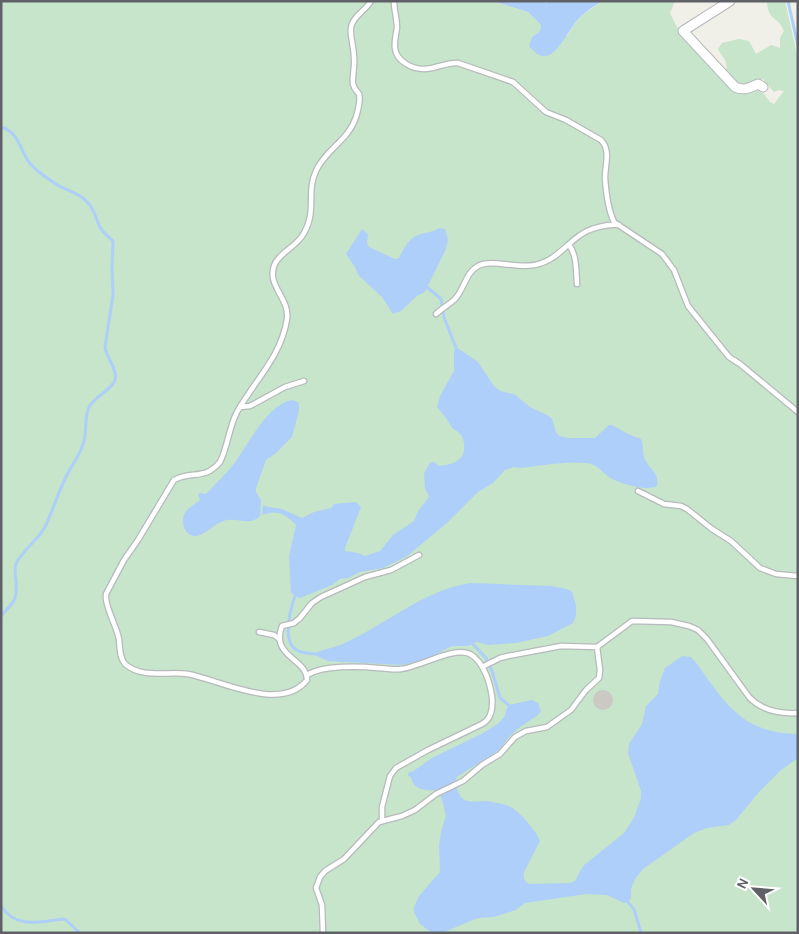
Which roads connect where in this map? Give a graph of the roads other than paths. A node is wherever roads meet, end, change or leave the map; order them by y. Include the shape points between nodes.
1 (371, 1) edge
2 (394, 1) edge
3 (730, 1) edge
4 (763, 87) dead end
5 (619, 225) junction
6 (569, 245) junction
7 (576, 284) dead end
8 (436, 314) dead end
9 (304, 381) dead end
10 (240, 408) junction
11 (798, 412) edge
12 (638, 491) dead end
13 (419, 555) dead end
14 (798, 576) edge
15 (259, 632) dead end
16 (279, 639) junction
17 (597, 647) junction
18 (484, 666) junction
19 (307, 675) junction
20 (798, 713) edge
21 (382, 820) junction
22 (323, 933) edge

1 - 10 lane via 355,18 350,31 353,83 359,98 356,118 316,170 308,226 297,243 273,267 274,283 288,309 286,324 272,361
2 - 5 lane via 395,50 405,63 422,69 458,63 503,78 513,82 546,112 601,140 607,155 605,176 611,214
3 - 4 street via 683,31 735,86 742,90 758,84
5 - 6 lane via 609,224 584,233
5 - 11 lane via 662,254 670,264 688,306 729,357
6 - 7 lane via 575,260
6 - 8 lane via 542,263 524,267 478,266 454,300
9 - 10 lane
10 - 19 lane via 224,454 215,468 207,473 174,480 124,560 106,594 107,606 118,636 121,657 134,668 149,673 190,674 218,684 279,694 299,689
12 - 14 lane via 664,504 687,509 731,541 760,568 776,574
13 - 16 lane via 391,570 321,597 294,624 285,625
15 - 16 lane
16 - 19 lane via 284,650
17 - 18 lane via 561,646 508,656
17 - 20 lane via 632,621 689,626 707,639 754,703 784,714
17 - 21 lane via 599,678 571,710 547,727 515,737 500,754 415,810
18 - 19 lane via 470,654 457,652 401,670 342,667
18 - 21 lane via 492,695 489,719 396,768 390,776 382,806
21 - 22 lane via 344,859 320,877 316,888 322,905

